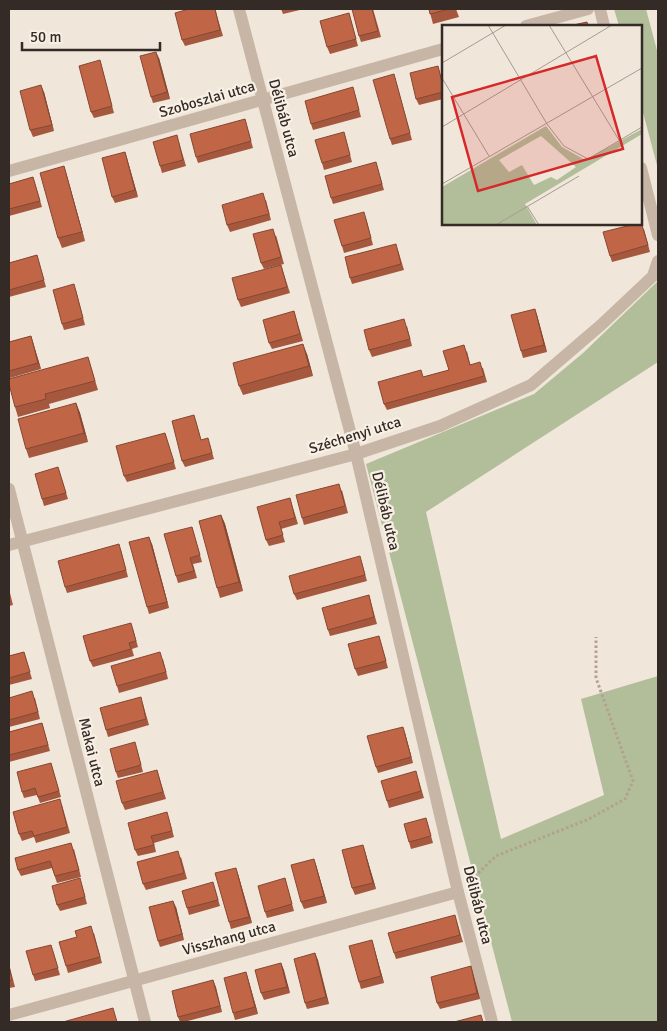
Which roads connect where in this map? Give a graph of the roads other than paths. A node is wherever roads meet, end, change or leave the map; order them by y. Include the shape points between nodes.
1 (239, 9) edge
2 (588, 9) edge
3 (600, 9) edge
4 (530, 25) edge
5 (604, 25) edge
6 (442, 50) edge
7 (262, 101) junction
8 (9, 171) edge
9 (642, 172) edge
10 (658, 235) edge
11 (658, 261) edge
12 (356, 454) junction
13 (9, 489) edge
14 (22, 542) junction
15 (9, 545) edge
16 (458, 892) junction
17 (134, 981) junction
18 (9, 1015) edge
19 (145, 1022) edge
20 (492, 1022) edge

1 - 7 street, Délibáb utca
2 - 4 street
3 - 5 street
6 - 7 street, Szoboszlai utca
7 - 8 street, Szoboszlai utca
7 - 12 street, Délibáb utca
9 - 10 street
11 - 12 street, Széchenyi utca via 653,276 531,385 440,426
12 - 14 street, Széchenyi utca
12 - 16 street, Délibáb utca
13 - 14 street, Makai utca
14 - 15 street, Széchenyi utca
14 - 17 street, Makai utca
16 - 17 street, Visszhang utca
16 - 20 street, Délibáb utca
17 - 18 street, Visszhang utca
17 - 19 street, Makai utca

